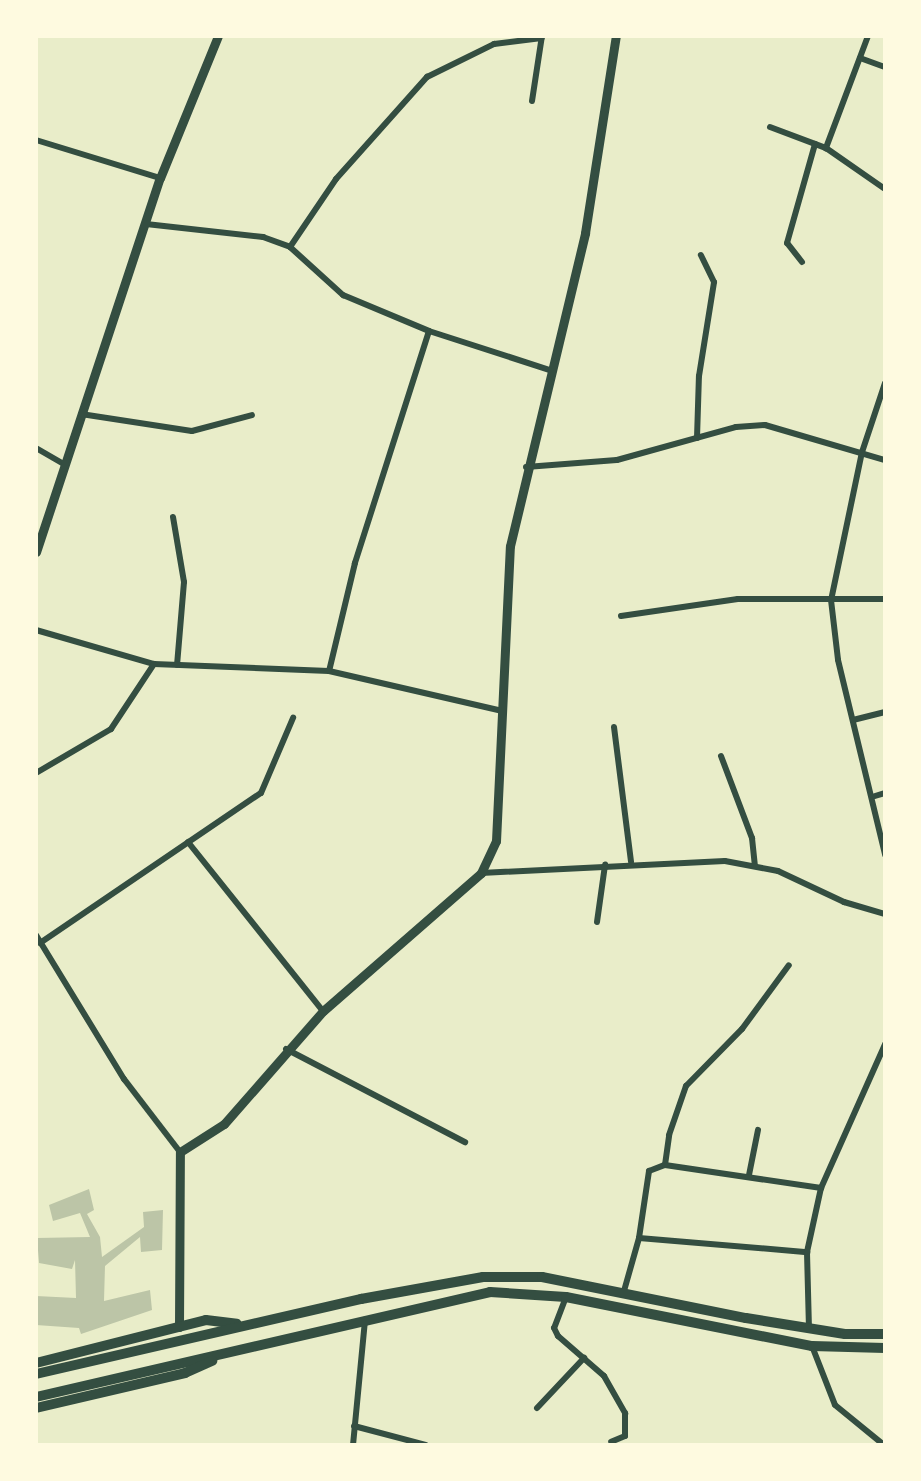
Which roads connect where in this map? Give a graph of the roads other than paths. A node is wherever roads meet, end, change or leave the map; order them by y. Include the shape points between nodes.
1 (616, 36) edge
2 (868, 36) edge
3 (216, 37) edge
4 (542, 37) edge
5 (860, 58) junction
6 (885, 67) edge
7 (532, 101) dead end
8 (770, 127) dead end
9 (36, 140) edge
10 (815, 144) junction
11 (826, 148) junction
12 (160, 178) junction
13 (885, 189) edge
14 (146, 225) junction
15 (290, 246) junction
16 (701, 255) dead end
17 (801, 262) dead end
18 (429, 331) junction
19 (550, 370) junction
20 (885, 384) edge
21 (81, 414) junction
22 (252, 415) dead end
23 (697, 438) junction
24 (36, 448) edge
25 (862, 452) junction
26 (885, 460) edge
27 (62, 463) junction
28 (526, 467) junction
29 (172, 517) dead end
30 (36, 552) edge
31 (885, 598) edge
32 (831, 600) junction
33 (621, 616) dead end
34 (36, 630) edge
35 (154, 664) junction
36 (177, 665) junction
37 (329, 671) junction
38 (502, 711) junction
39 (885, 712) edge
40 (292, 718) dead end
41 (853, 720) junction
42 (614, 727) dead end
43 (722, 756) dead end
44 (36, 773) edge
45 (885, 793) edge
46 (875, 796) junction
47 (188, 842) junction
48 (885, 855) edge
49 (631, 862) junction
50 (605, 865) junction
51 (755, 865) junction
52 (482, 873) junction
53 (885, 914) edge
54 (597, 922) dead end
55 (36, 934) edge
56 (40, 943) junction
57 (789, 965) dead end
58 (323, 1011) junction
59 (885, 1044) edge
60 (286, 1049) junction
61 (758, 1130) dead end
62 (465, 1142) dead end
63 (180, 1152) junction
64 (665, 1165) junction
65 (749, 1175) junction
66 (821, 1188) junction
67 (639, 1238) junction
68 (807, 1251) junction
69 (624, 1291) junction
70 (566, 1297) junction
71 (365, 1318) junction
72 (243, 1325) junction
73 (178, 1327) junction
74 (809, 1329) junction
75 (885, 1334) edge
76 (812, 1346) junction
77 (241, 1348) junction
78 (885, 1348) edge
79 (584, 1358) junction
80 (36, 1363) edge
81 (36, 1374) edge
82 (36, 1397) edge
83 (36, 1408) edge
84 (537, 1408) dead end
85 (354, 1426) junction
86 (611, 1442) dead end
87 (353, 1445) edge
88 (426, 1445) edge
89 (885, 1445) edge

1 - 19 main road via 585,233
2 - 5 street
3 - 12 main road
4 - 7 street
4 - 15 street via 494,44 427,76 366,146
5 - 6 street
5 - 11 street
8 - 10 street
9 - 12 street
10 - 11 street
10 - 17 street via 787,243
11 - 13 street
12 - 14 main road
14 - 15 street via 263,237
14 - 21 main road
15 - 18 street via 344,295
16 - 23 street via 714,282 699,376
18 - 19 street
18 - 37 street via 355,563
19 - 28 main road
20 - 25 street
21 - 22 street via 192,431
21 - 27 main road
23 - 25 street via 765,425
23 - 28 street via 617,460
24 - 27 street
25 - 26 street
25 - 32 street
27 - 30 main road
28 - 38 main road via 506,582
29 - 36 street via 184,582
31 - 32 street
32 - 33 street via 738,599
32 - 41 street
34 - 35 street
35 - 36 street
35 - 44 street via 123,719
36 - 37 street
37 - 38 street
38 - 52 main road via 496,841
39 - 41 street
40 - 47 street via 261,793
41 - 46 street
42 - 49 street
43 - 51 street via 752,838
45 - 46 street
46 - 48 street
47 - 56 street
47 - 58 street
49 - 50 street
49 - 51 street
50 - 52 street
50 - 54 street
51 - 53 street
52 - 58 main road
55 - 56 street
56 - 63 street via 124,1079
57 - 64 street via 742,1029 686,1086 669,1135
58 - 60 main road
59 - 66 street
60 - 62 street
60 - 63 main road via 224,1124
61 - 65 street
63 - 73 main road
64 - 65 street
64 - 67 street via 649,1171
65 - 66 street
66 - 68 street
67 - 68 street
67 - 69 street
68 - 74 street
69 - 72 highway via 542,1277 483,1277
69 - 74 highway
70 - 71 highway via 478,1294
70 - 76 highway
70 - 79 street via 554,1328
71 - 77 highway
71 - 85 street
72 - 73 highway via 206,1320
72 - 81 highway
73 - 80 highway
74 - 75 highway
74 - 76 highway
76 - 78 highway
76 - 89 street via 835,1405
77 - 82 highway
77 - 83 highway via 184,1373
79 - 84 street
79 - 86 street via 604,1376 625,1413 625,1436
85 - 87 street
85 - 88 street

